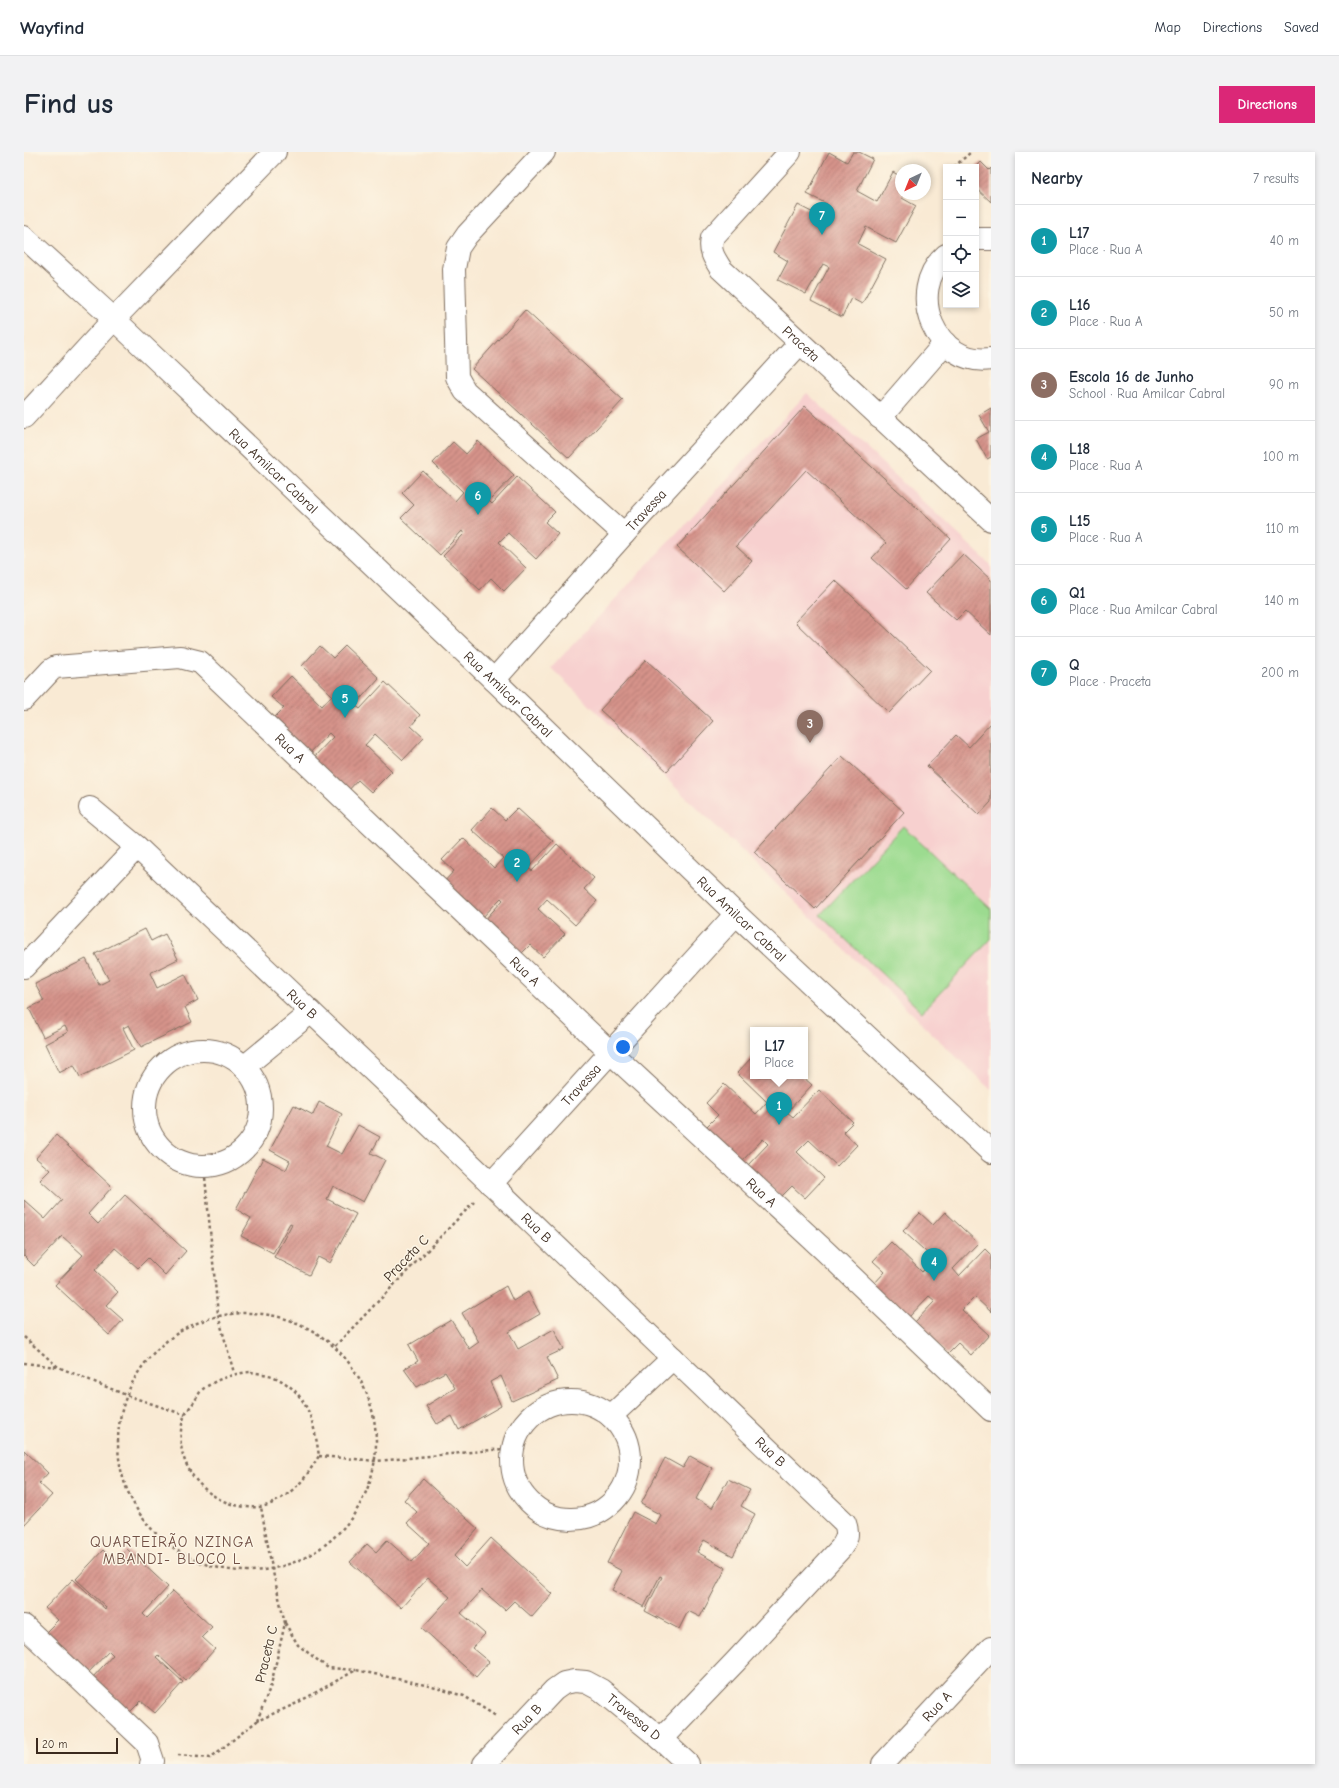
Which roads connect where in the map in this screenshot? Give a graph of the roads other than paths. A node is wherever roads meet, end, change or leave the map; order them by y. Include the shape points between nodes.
1 (275, 152) edge
2 (544, 152) edge
3 (790, 152) edge
4 (24, 237) edge
5 (979, 239) edge
6 (991, 239) edge
7 (943, 258) edge
8 (114, 319) junction
9 (800, 343) junction
10 (945, 343) junction
11 (991, 360) edge
12 (24, 417) edge
13 (880, 418) junction
14 (991, 520) edge
15 (624, 534) junction
16 (494, 680) junction
17 (24, 699) edge
18 (90, 808) dead end
19 (137, 847) junction
20 (736, 914) junction
21 (24, 967) edge
22 (310, 1012) junction
23 (611, 1053) junction
24 (244, 1067) junction
25 (991, 1152) edge
26 (491, 1184) junction
27 (673, 1358) junction
28 (991, 1410) edge
29 (611, 1416) junction
30 (24, 1626) edge
31 (991, 1648) edge
32 (574, 1681) joint
33 (661, 1739) junction
34 (151, 1764) edge
35 (484, 1764) edge
36 (688, 1764) edge
37 (883, 1764) edge

1 - 8 street
2 - 15 street via 458,248 454,269 457,377 466,391
3 - 9 street, Praceta via 719,229 710,246 714,258 722,269
4 - 8 street, Rua Amilcar Cabral
5 - 6 street
7 - 10 street via 928,284 926,304 932,326
8 - 12 street
8 - 16 street, Rua Amilcar Cabral
9 - 13 street, Praceta
9 - 15 street, Travessa
10 - 11 street via 964,356
10 - 13 street
13 - 14 street, Praceta
15 - 16 street, Travessa
16 - 20 street, Rua Amilcar Cabral
17 - 23 street, Rua A via 56,667 180,657 200,662
18 - 19 street, Rua B
19 - 21 street
19 - 22 street, Rua B
20 - 23 street, Travessa
20 - 25 street, Rua Amilcar Cabral
22 - 24 street
22 - 26 street, Rua B
23 - 26 street, Travessa
23 - 28 street, Rua A via 825,1251
24 - 24 street via 228,1055 211,1050 191,1051 172,1058 161,1067 149,1084 145,1098 145,1118 151,1135 164,1152 184,1163 204,1166 221,1164 239,1154 255,1134 261,1115 257,1087
26 - 27 street, Rua B
27 - 29 street
27 - 33 street, Rua B via 838,1516 848,1531 841,1548
29 - 29 street via 593,1405 577,1401 556,1402 532,1414 519,1430 513,1448 512,1469 516,1483 528,1501 550,1515 571,1519 591,1516 609,1506 624,1486 630,1466 627,1440
30 - 34 street via 147,1743 153,1761
31 - 37 street, Rua A
32 - 33 street, Travessa D via 586,1682 601,1690
32 - 35 street, Rua B via 564,1683 554,1690
33 - 36 street, Travessa D

